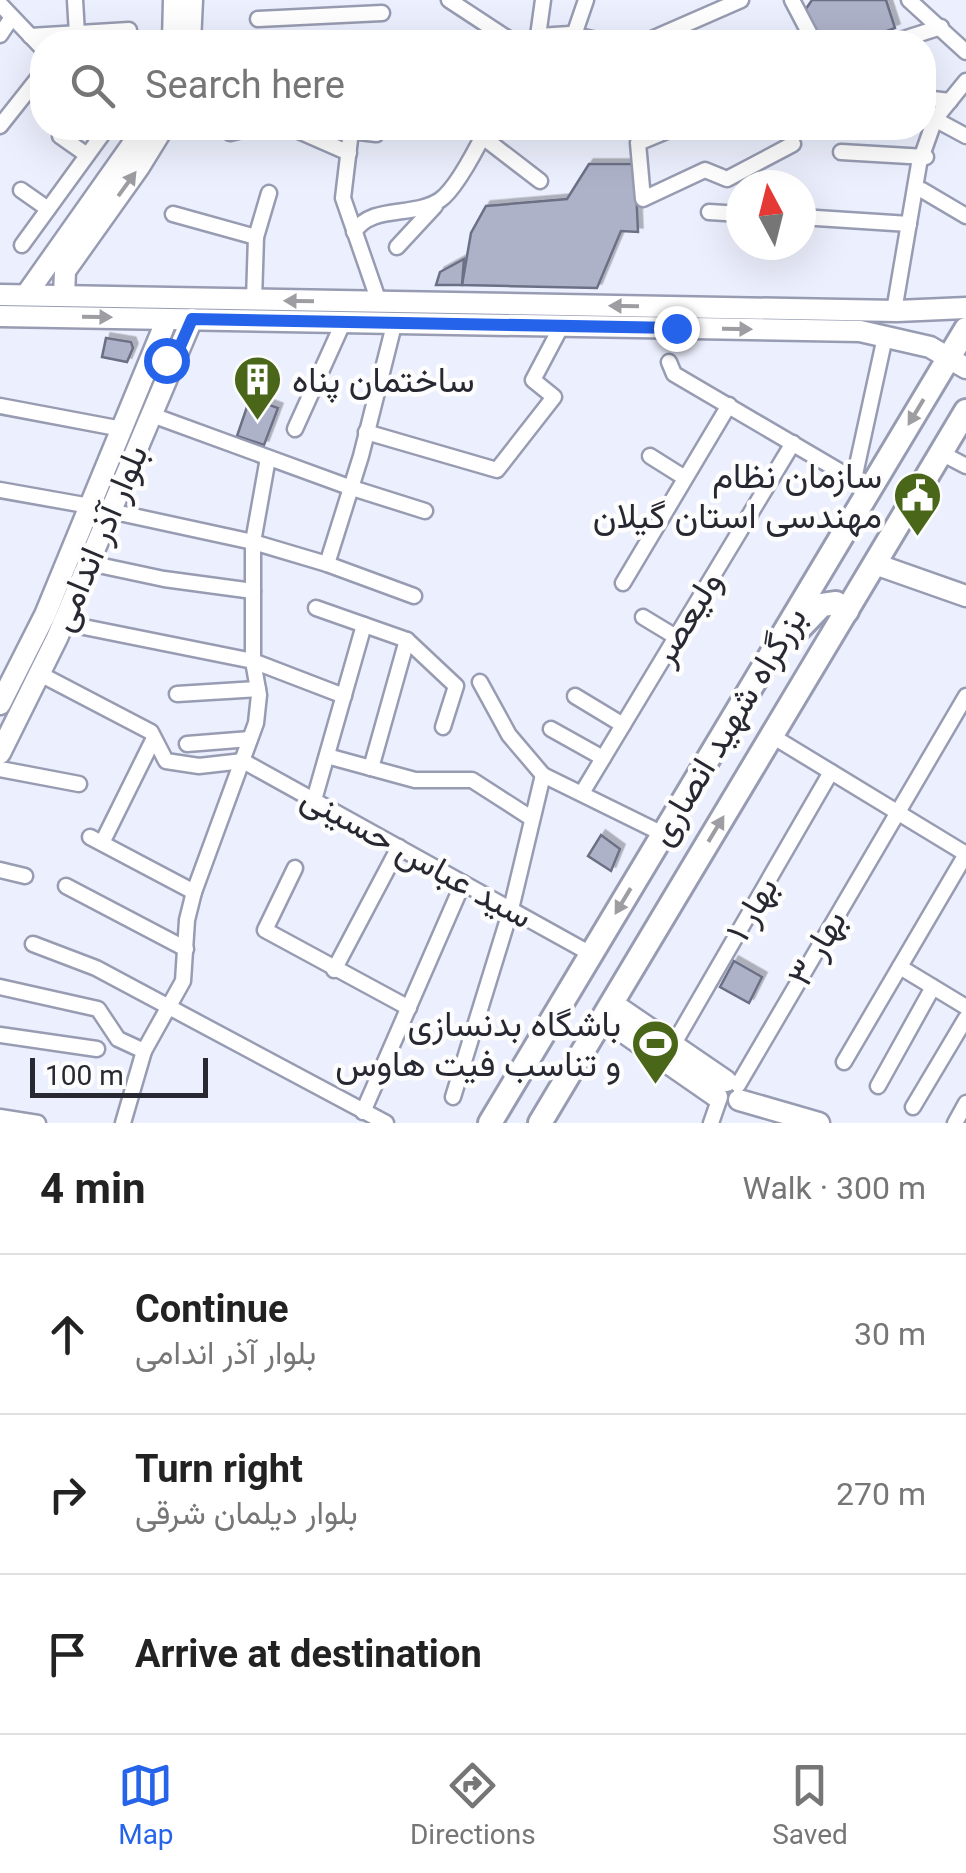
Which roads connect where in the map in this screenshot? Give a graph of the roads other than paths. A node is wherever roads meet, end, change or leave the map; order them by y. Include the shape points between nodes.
1 (75, 0) edge
2 (174, 0) edge
3 (192, 0) edge
4 (449, 0) edge
5 (543, 0) edge
6 (586, 0) edge
7 (740, 0) edge
8 (792, 0) edge
9 (909, 0) edge
10 (0, 4) edge
11 (720, 4) edge
12 (303, 8) edge
13 (382, 13) dead end
14 (12, 17) junction
15 (258, 19) dead end
16 (941, 27) junction
17 (77, 30) edge
18 (173, 30) edge
19 (191, 30) edge
20 (494, 30) edge
21 (536, 30) edge
22 (582, 30) edge
23 (669, 30) edge
24 (808, 30) edge
25 (932, 30) edge
26 (0, 35) edge
27 (30, 36) edge
28 (966, 52) edge
29 (966, 81) edge
30 (30, 87) edge
31 (966, 91) edge
32 (936, 99) edge
33 (950, 101) junction
34 (936, 118) edge
35 (940, 122) junction
36 (0, 126) edge
37 (936, 131) edge
38 (966, 136) edge
39 (66, 140) edge
40 (98, 140) edge
41 (136, 140) edge
42 (156, 140) edge
43 (320, 140) edge
44 (350, 140) edge
45 (475, 140) edge
46 (493, 140) edge
47 (648, 140) edge
48 (929, 140) edge
49 (932, 140) edge
50 (793, 144) dead end
51 (348, 152) junction
52 (842, 152) dead end
53 (87, 155) junction
54 (924, 157) junction
55 (540, 181) dead end
56 (21, 190) dead end
57 (922, 190) junction
58 (269, 192) dead end
59 (443, 198) junction
60 (48, 209) junction
61 (709, 212) dead end
62 (726, 213) edge
63 (173, 214) dead end
64 (966, 216) edge
65 (816, 218) edge
66 (909, 224) junction
67 (354, 232) junction
68 (256, 238) junction
69 (22, 245) dead end
70 (396, 247) dead end
71 (57, 267) junction
72 (0, 295) edge
73 (26, 296) junction
74 (64, 296) junction
75 (254, 300) junction
76 (379, 302) junction
77 (966, 308) edge
78 (194, 309) junction
79 (898, 311) junction
80 (940, 311) junction
81 (0, 316) edge
82 (167, 319) junction
83 (343, 323) junction
84 (394, 325) junction
85 (560, 327) junction
86 (966, 329) edge
87 (860, 331) junction
88 (884, 337) junction
89 (150, 360) junction
90 (669, 362) dead end
91 (957, 363) edge
92 (171, 367) junction
93 (729, 404) junction
94 (0, 406) edge
95 (966, 412) edge
96 (152, 415) junction
97 (122, 428) junction
98 (295, 429) dead end
99 (366, 432) junction
100 (793, 443) junction
101 (941, 453) junction
102 (650, 456) dead end
103 (268, 458) junction
104 (966, 466) edge
105 (686, 478) junction
106 (862, 484) junction
107 (349, 487) junction
108 (0, 490) edge
109 (100, 508) junction
110 (425, 510) dead end
111 (253, 542) junction
112 (89, 564) junction
113 (327, 564) junction
114 (875, 564) junction
115 (623, 583) dead end
116 (253, 590) junction
117 (414, 596) dead end
118 (966, 596) edge
119 (316, 608) dead end
120 (847, 611) junction
121 (644, 617) dead end
122 (64, 623) junction
123 (364, 626) junction
124 (676, 637) junction
125 (408, 640) junction
126 (253, 661) junction
127 (20, 664) junction
128 (40, 674) junction
129 (480, 682) dead end
130 (752, 686) junction
131 (258, 689) junction
132 (177, 694) dead end
133 (344, 696) junction
134 (575, 696) dead end
135 (966, 696) edge
136 (0, 704) edge
137 (623, 725) junction
138 (443, 726) dead end
139 (551, 730) dead end
140 (772, 736) junction
141 (250, 739) junction
142 (153, 740) junction
143 (188, 744) dead end
144 (0, 753) edge
145 (327, 756) junction
146 (603, 758) junction
147 (243, 761) junction
148 (371, 768) junction
149 (0, 769) edge
150 (831, 772) junction
151 (543, 775) junction
152 (79, 784) dead end
153 (582, 793) junction
154 (314, 800) junction
155 (897, 812) junction
156 (531, 818) junction
157 (664, 834) junction
158 (399, 847) junction
159 (966, 854) edge
160 (294, 868) dead end
161 (0, 870) edge
162 (25, 876) dead end
163 (463, 883) junction
164 (66, 886) dead end
165 (194, 892) junction
166 (512, 910) junction
167 (33, 944) dead end
168 (186, 950) junction
169 (592, 954) junction
170 (900, 967) junction
171 (334, 970) junction
172 (0, 987) edge
173 (933, 987) junction
174 (966, 1007) edge
175 (410, 1008) junction
176 (169, 1009) junction
177 (608, 1010) junction
178 (966, 1018) edge
179 (0, 1035) edge
180 (672, 1047) junction
181 (98, 1049) dead end
182 (144, 1051) junction
183 (844, 1062) dead end
184 (878, 1086) dead end
185 (728, 1093) junction
186 (454, 1096) dead end
187 (966, 1103) edge
188 (913, 1107) dead end
189 (364, 1112) junction
190 (0, 1117) edge
191 (128, 1121) edge
192 (38, 1123) edge
193 (386, 1123) edge
194 (490, 1123) edge
195 (540, 1123) edge
196 (711, 1123) edge
197 (819, 1123) edge
198 (954, 1123) edge

1 - 17 street
2 - 18 main road
3 - 19 main road
4 - 20 street
5 - 21 street
6 - 22 street
7 - 11 street
8 - 24 street
9 - 16 street
10 - 14 street
11 - 23 street
12 - 13 street
12 - 15 street
14 - 26 street
14 - 27 street
16 - 25 street
16 - 28 street
29 - 33 street
30 - 36 street
31 - 35 street
32 - 33 street
33 - 34 street
35 - 37 street
35 - 38 street
39 - 53 street
40 - 53 street
41 - 71 main road
71 -> 42 main road
43 - 51 street
44 - 51 street
45 - 59 street
46 - 55 street
47 - 50 street via 638,143 643,199 705,170 727,179
48 - 54 street
49 - 54 street
51 - 67 street via 343,198
52 - 54 street
53 - 60 street
54 - 57 street
54 - 66 street
56 - 60 street
57 - 64 street
57 - 79 street
58 - 68 street
59 - 67 street via 419,210 367,218
59 - 70 street
60 - 69 street
61 - 62 street
63 - 68 street
65 - 66 street
66 - 79 street
67 - 76 street
68 - 75 street
71 - 73 main road
71 - 74 main road
72 - 73 main road
73 - 74 main road
74 - 78 main road
76 -> 75 main road
75 - 78 main road
79 -> 76 main road
76 - 84 main road
77 - 80 main road
78 - 82 main road via 174,307
78 - 83 main road
78 - 92 main road, بلوار آذر اندامی
79 - 80 main road
80 - 87 main road via 959,322 954,338
81 -> 82 main road
82 - 89 main road, بلوار آذر اندامی
83 - 84 main road
83 - 98 street
84 - 85 main road
84 - 99 street
85 -> 87 main road
85 - 99 street via 533,380 554,397 497,470
86 - 91 highway, بزرگراه شهید انصاری
87 - 88 main road
88 - 91 main road via 930,347
88 - 106 street
89 - 92 main road via 166,360
89 - 97 main road, بلوار آذر اندامی
90 - 93 street via 674,374
91 -> 106 highway, بزرگراه شهید انصاری
92 - 96 main road, بلوار آذر اندامی
93 - 100 street
93 - 105 street
94 - 97 street
95 - 101 highway, بزرگراه شهید انصاری
96 - 103 street
96 - 109 main road, بلوار آذر اندامی
97 - 109 main road, بلوار آذر اندامی
99 - 107 street
100 - 106 street
100 - 124 street, ولیعصر
101 - 104 street
101 - 114 highway, بزرگراه شهید انصاری
102 - 105 street
103 - 107 street
103 - 111 street
105 - 115 street
106 - 130 highway, بزرگراه شهید انصاری
107 - 110 street
107 - 113 street
108 - 109 street
109 - 111 street
109 - 112 main road, بلوار آذر اندامی
109 - 127 main road, بلوار آذر اندامی
111 - 113 street
111 - 116 street
112 - 116 street
112 - 122 main road, بلوار آذر اندامی
113 - 117 street
114 - 118 main road
114 - 120 highway, بزرگراه شهید انصاری
116 - 126 street
119 - 123 street
120 - 130 highway via 820,606
120 - 140 highway, بزرگراه شهید انصاری
121 - 124 street
122 - 126 street
122 - 128 main road, بلوار آذر اندامی
123 - 125 street
123 - 133 street
124 - 137 street, ولیعصر
125 - 138 street via 456,686
125 - 148 street
126 - 131 street
126 - 133 street
127 - 128 main road
127 - 136 main road, بلوار آذر اندامی
128 - 142 street via 145,728
128 - 144 main road, بلوار آذر اندامی
129 - 151 street via 509,735
130 - 157 highway, بزرگراه شهید انصاری
131 - 132 street
131 - 141 street
133 - 145 street
134 - 137 street
135 - 155 street, بهار ۳
137 - 146 street, ولیعصر
139 - 146 street
140 - 150 street
177 -> 140 highway, بزرگراه شهید انصاری
141 - 143 street
141 - 147 street
142 - 147 street via 166,761
142 - 165 street via 96,840
145 - 148 street
145 - 154 street
146 - 153 street, ولیعصر
147 - 154 street, سید عباس حسینی
147 - 165 street
148 - 156 street via 414,780 472,780
149 - 152 street
150 - 155 street
150 - 180 street, بهار ۱
151 - 153 street
151 - 156 street
153 - 157 street
154 - 158 street, سید عباس حسینی
155 - 159 street
155 - 185 street, بهار ۳
156 - 166 street
157 -> 169 highway, بزرگراه شهید انصاری
158 - 163 street, سید عباس حسینی
158 - 171 street
159 - 170 street
160 - 171 street via 265,930
161 - 162 street
163 - 166 street, سید عباس حسینی
163 - 175 street
164 - 168 street
165 - 168 street
166 - 169 street, سید عباس حسینی
166 - 186 street
167 - 176 street via 96,968
168 - 176 street via 183,981
169 - 194 highway, بزرگراه شهید انصاری
170 - 173 street
170 - 183 street
171 - 175 street
172 - 182 street via 98,1009 118,1039
173 - 174 street
173 - 184 street
175 - 189 street
176 - 182 street
176 - 189 street
177 - 180 main road
177 - 185 main road
177 - 195 highway, بزرگراه شهید انصاری
178 - 188 street
179 - 181 street
180 - 185 main road
182 - 191 street
185 - 196 street, بهار ۳
185 - 197 main road
187 - 198 street
189 - 193 street
190 - 192 street

